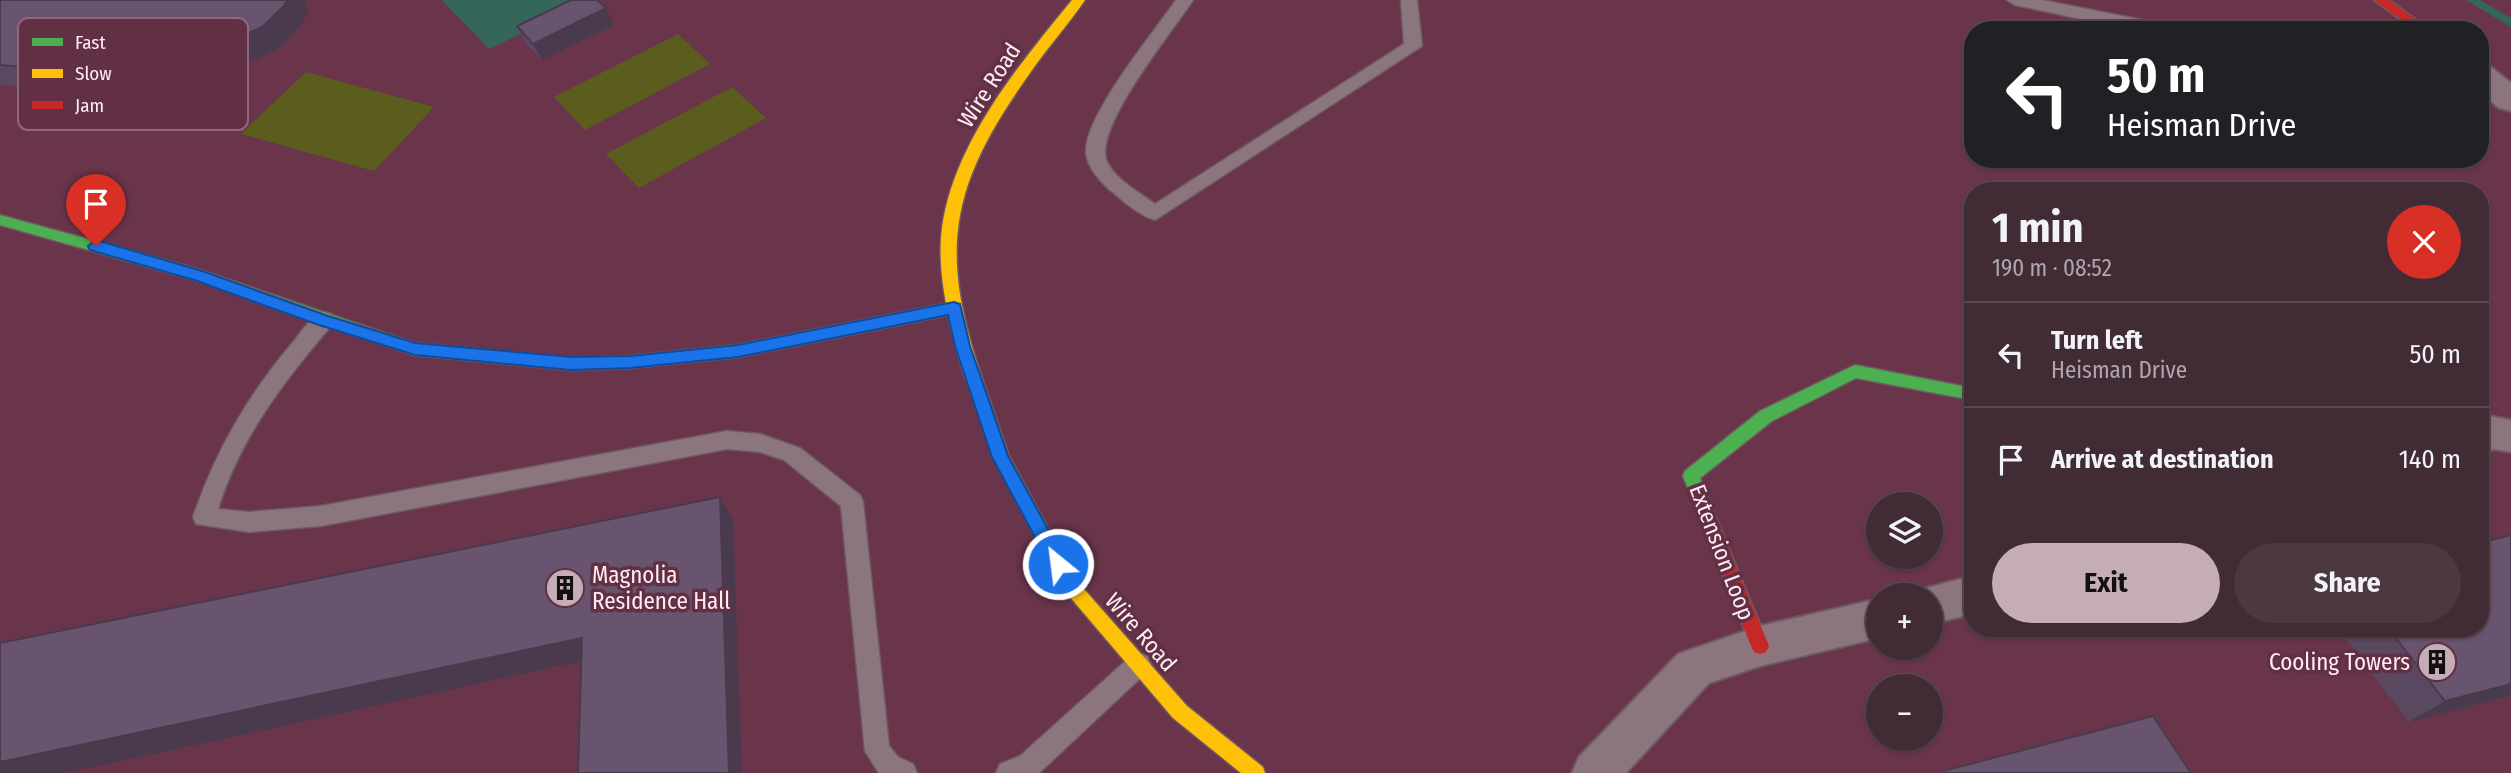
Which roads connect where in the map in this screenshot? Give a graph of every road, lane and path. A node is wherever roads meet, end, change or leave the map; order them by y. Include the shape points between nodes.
1 (1079, 0) edge
2 (1185, 0) edge
3 (1409, 0) edge
4 (2015, 0) edge
5 (2380, 0) edge
6 (2118, 21) edge
7 (2411, 21) edge
8 (0, 220) edge
9 (954, 308) junction
10 (324, 320) junction
11 (1964, 392) edge
12 (2489, 432) edge
13 (2511, 436) edge
14 (1964, 597) edge
15 (1943, 602) edge
16 (1866, 621) edge
17 (1760, 646) junction
18 (1139, 664) junction
19 (904, 773) edge
20 (1009, 773) edge
21 (1256, 773) edge
22 (1595, 773) edge

1 - 9 street, Wire Road via 1045,42 976,147 955,201 949,249
2 - 3 lane via 1102,121 1094,150 1112,181 1155,213 1413,46
4 - 6 lane
5 - 7 street
8 - 10 street via 197,275
9 - 10 street via 738,351 571,364 415,349
9 - 18 street, Wire Road via 1001,457 1070,585
10 - 19 lane via 256,404 221,468 204,517 249,523 321,516 727,440 760,443 792,454 852,502 877,751 889,766
11 - 17 street, Extension Loop via 1855,371 1766,416 1691,476
12 - 13 street
14 - 15 street
16 - 17 street, Extension Loop
17 - 22 street, Extension Loop via 1694,668
18 - 20 lane via 1029,765
18 - 21 street, Wire Road via 1180,712

